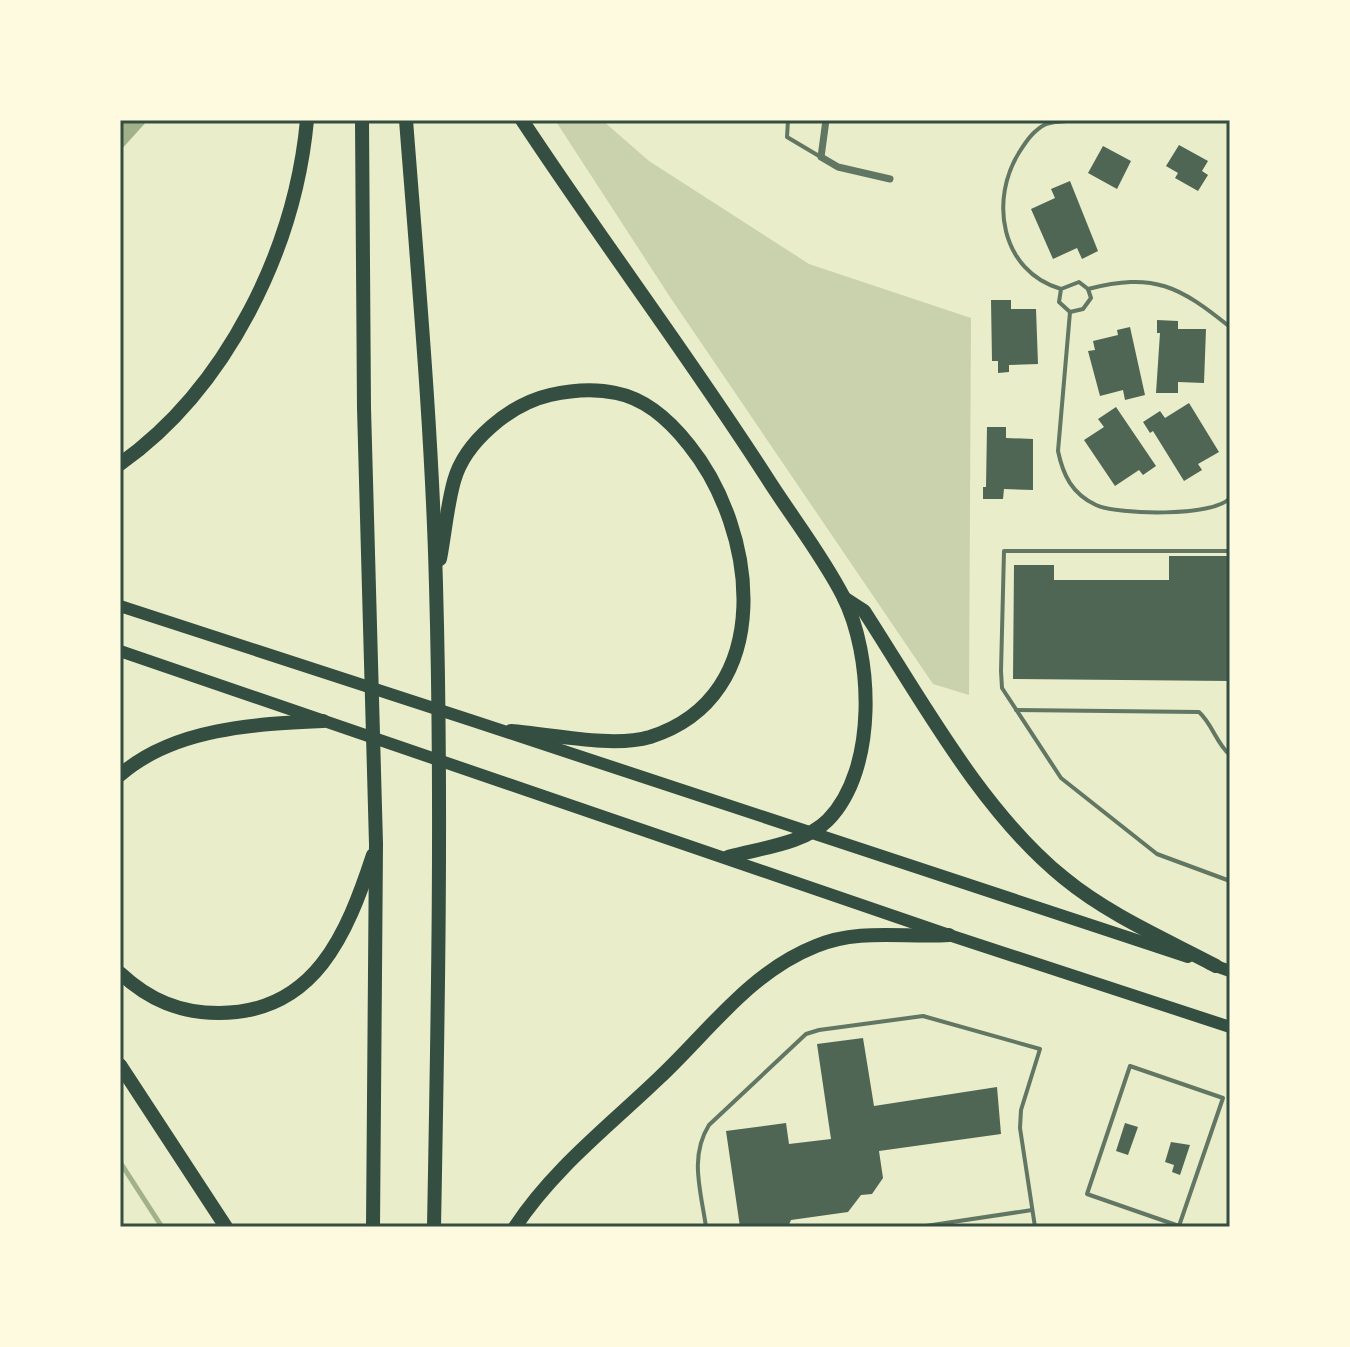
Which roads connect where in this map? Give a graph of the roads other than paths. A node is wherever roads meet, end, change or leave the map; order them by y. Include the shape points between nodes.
1 (307, 120) edge
2 (362, 120) edge
3 (406, 120) edge
4 (522, 120) edge
5 (788, 120) edge
6 (826, 120) edge
7 (1077, 120) edge
8 (821, 157) junction
9 (890, 179) dead end
10 (1061, 289) junction
11 (1088, 289) junction
12 (1070, 312) junction
13 (1230, 327) edge
14 (120, 464) edge
15 (1230, 498) edge
16 (1230, 551) edge
17 (436, 583) junction
18 (844, 598) junction
19 (120, 606) edge
20 (120, 651) edge
21 (1016, 710) junction
22 (323, 721) junction
23 (511, 731) junction
24 (1230, 755) edge
25 (120, 775) edge
26 (809, 835) junction
27 (376, 844) junction
28 (728, 857) junction
29 (1230, 881) edge
30 (949, 935) junction
31 (1223, 968) edge
32 (120, 973) edge
33 (1230, 1027) edge
34 (120, 1065) edge
35 (1033, 1210) junction
36 (1179, 1226) edge
37 (226, 1227) edge
38 (373, 1227) edge
39 (434, 1227) edge
40 (515, 1227) edge
41 (706, 1227) edge
42 (919, 1227) edge
43 (1035, 1227) edge

1 - 14 highway via 290,211 265,279 225,352 178,412
2 - 27 highway
3 - 17 highway
4 - 18 highway via 742,439
5 - 8 lane via 787,137
6 - 8 street
7 - 10 lane via 1047,124 1031,135 1006,178 1004,197 1006,236 1014,255 1030,273
8 - 9 street via 838,167
10 - 11 lane via 1079,282
10 - 12 lane via 1059,302
11 - 12 lane via 1091,298 1083,309
11 - 13 lane via 1118,281 1157,282 1197,301
12 - 15 lane via 1058,451 1063,474 1076,491 1112,510 1209,511
16 - 21 lane via 1004,551 1002,688
17 - 23 highway via 455,479 469,452 509,414 541,397 595,391 632,399 673,425 707,467 742,560 745,594 733,660 719,685 678,725 647,737 614,741
17 - 39 highway via 441,847
18 - 26 highway via 864,668 865,732 845,798
18 - 31 highway via 864,611 945,740 1032,849 1106,908
19 - 23 highway
20 - 22 highway
21 - 24 lane via 1199,712
21 - 29 lane via 1061,778 1130,835 1157,854
22 - 25 highway via 265,723 191,738
22 - 28 highway
23 - 26 highway
26 - 28 highway
26 - 31 highway
27 - 32 highway via 345,932 293,994 259,1009 193,1013 138,990
27 - 38 highway
28 - 30 highway
30 - 33 highway
30 - 40 highway via 848,937 779,965 728,1006 580,1150
34 - 37 highway
35 - 41 lane via 1020,1128 1040,1049 923,1016 806,1034 709,1125 696,1155
35 - 42 lane
35 - 43 lane
36 - 36 lane via 1223,1098 1130,1066 1087,1194

